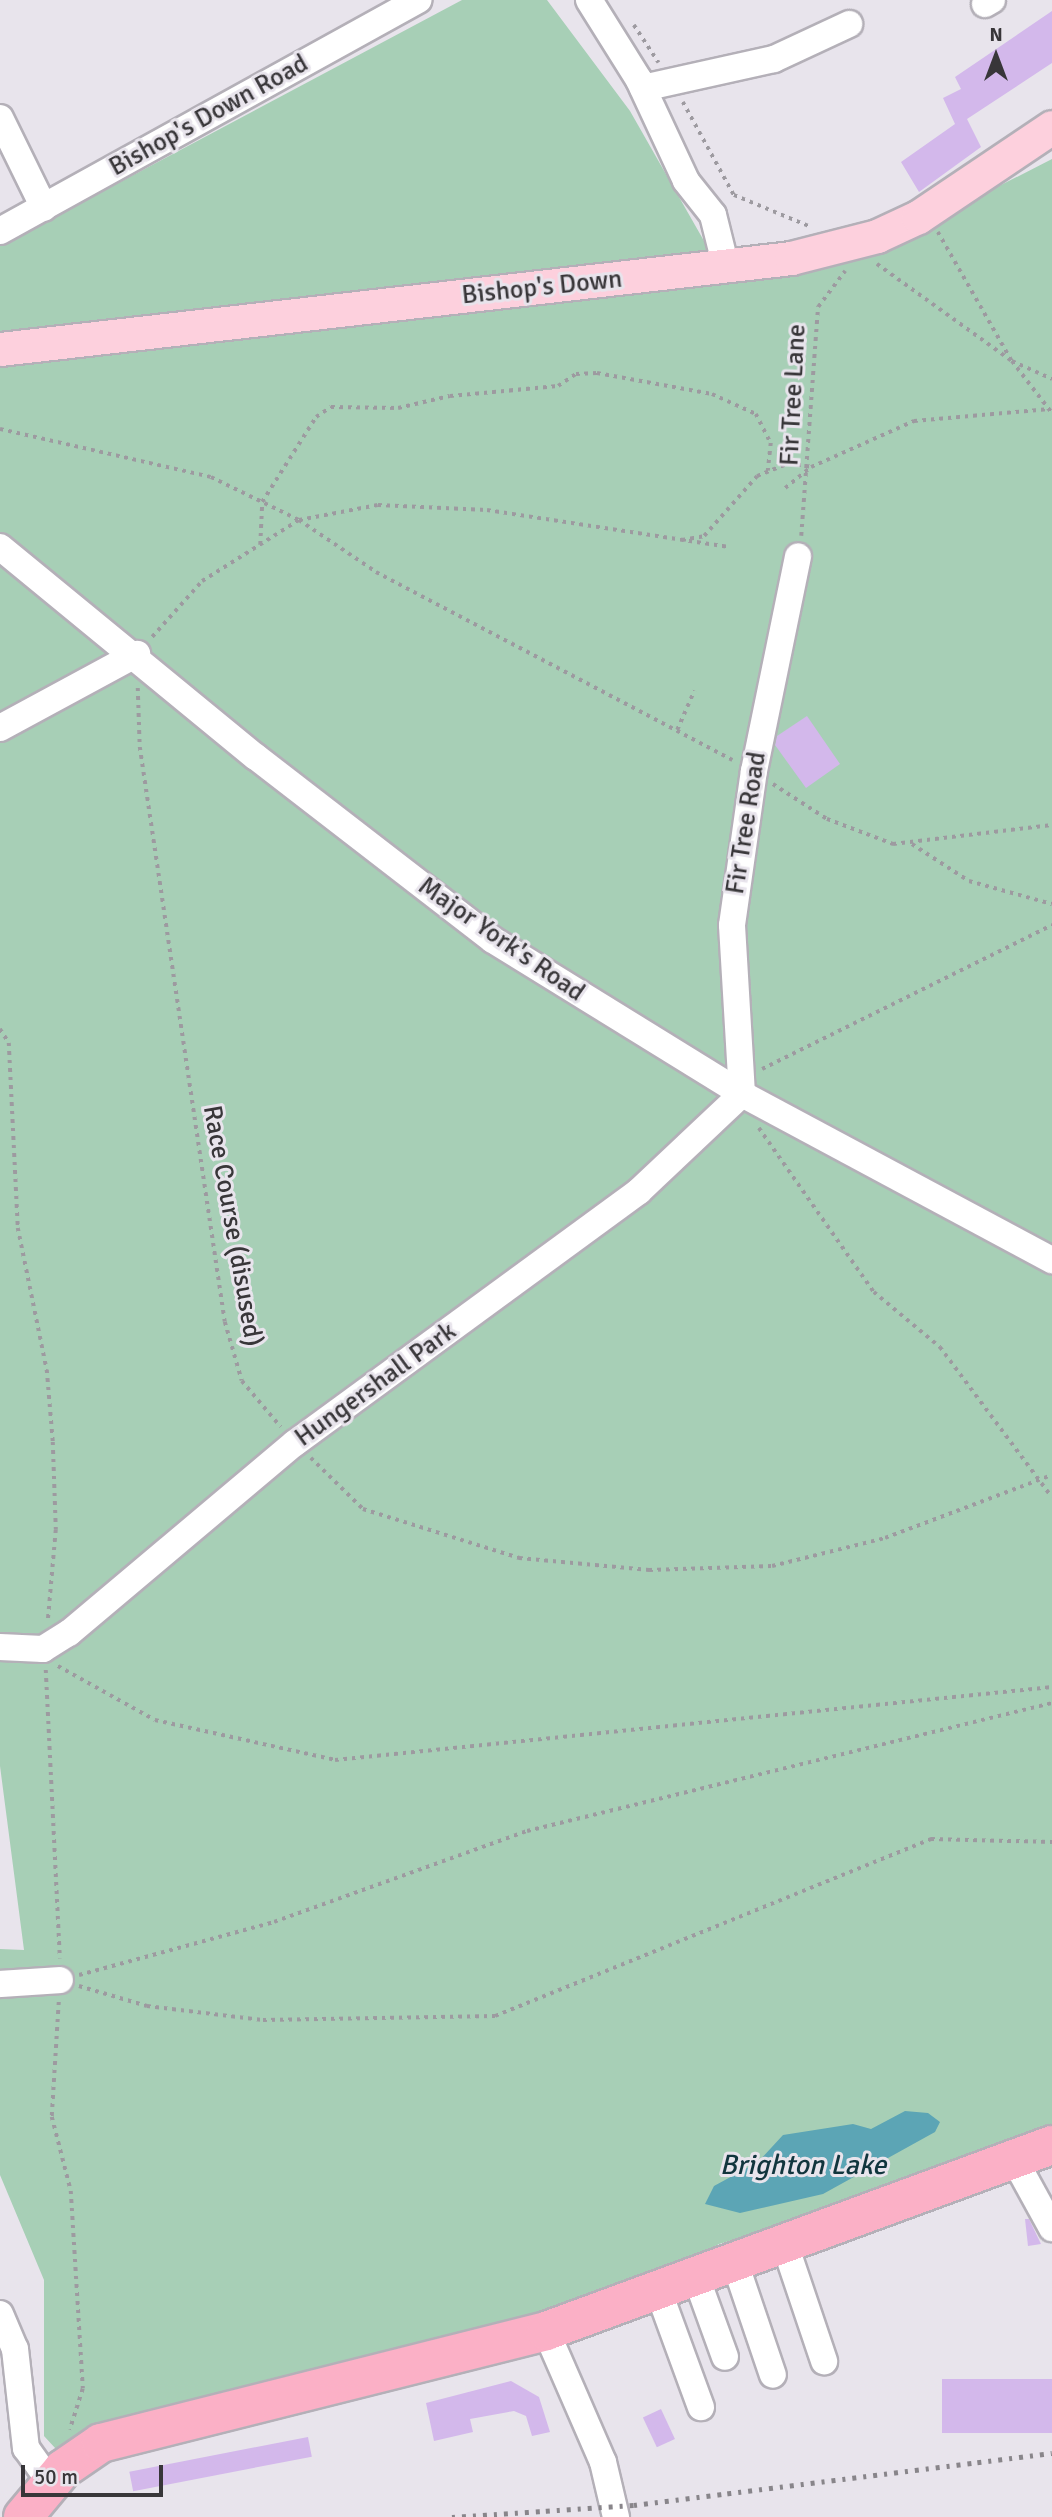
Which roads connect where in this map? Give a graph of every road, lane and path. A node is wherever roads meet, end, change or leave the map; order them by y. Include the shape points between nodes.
1 (418, 0) edge
2 (589, 0) edge
3 (627, 16) dead end
4 (849, 24) dead end
5 (671, 82) junction
6 (643, 88) junction
7 (0, 118) edge
8 (1052, 127) edge
9 (44, 208) junction
10 (932, 220) dead end
11 (814, 228) dead end
12 (0, 231) edge
13 (877, 236) junction
14 (850, 265) dead end
15 (726, 267) junction
16 (0, 349) edge
17 (1012, 361) junction
18 (1052, 379) edge
19 (1051, 410) edge
20 (0, 429) edge
21 (811, 467) junction
22 (768, 471) dead end
23 (785, 488) dead end
24 (262, 502) junction
25 (299, 520) junction
26 (680, 541) junction
27 (260, 545) junction
28 (0, 547) edge
29 (729, 547) dead end
30 (798, 556) joint
31 (137, 654) junction
32 (694, 691) dead end
33 (0, 728) edge
34 (677, 730) junction
35 (754, 771) junction
36 (1052, 825) edge
37 (911, 842) junction
38 (1052, 904) edge
39 (1052, 925) edge
40 (0, 1029) edge
41 (742, 1094) junction
42 (1052, 1260) edge
43 (295, 1443) junction
44 (1052, 1475) edge
45 (1044, 1481) junction
46 (1052, 1497) edge
47 (0, 1647) edge
48 (43, 1649) junction
49 (1052, 1687) edge
50 (1052, 1703) edge
51 (1052, 1842) edge
52 (60, 1980) junction
53 (0, 1984) edge
54 (1052, 2145) edge
55 (1014, 2159) junction
56 (1052, 2228) edge
57 (784, 2242) junction
58 (734, 2260) junction
59 (695, 2274) junction
60 (656, 2287) junction
61 (0, 2314) edge
62 (546, 2331) junction
63 (724, 2357) dead end
64 (824, 2361) dead end
65 (773, 2375) dead end
66 (701, 2407) dead end
67 (57, 2476) junction
68 (23, 2517) edge
69 (616, 2517) edge

1 - 9 street, Bishop's Down Road
2 - 6 street
3 - 5 path
4 - 5 street via 774,59
5 - 6 street
5 - 11 path via 734,195
6 - 15 street via 686,181 713,215
7 - 9 street
8 - 13 main road, Bishop's Down via 959,193
9 - 12 street, Bishop's Down Road
10 - 17 path
13 - 15 main road, Bishop's Down
13 - 17 path via 882,248 867,257
14 - 21 path, Fir Tree Lane via 818,307
15 - 16 main road, Bishop's Down
17 - 18 path
17 - 19 path
19 - 21 path via 914,421
20 - 24 path via 211,477
21 - 23 path
21 - 26 path via 789,463 757,476 704,536
21 - 30 path, Fir Tree Lane
22 - 24 path via 771,443 756,414 712,394 597,373 576,374 558,386 450,396 398,408 331,407 316,417
24 - 25 path
24 - 27 path
25 - 26 path via 393,503 438,505
25 - 27 path
25 - 34 path via 376,572
26 - 29 path
27 - 31 path via 202,580
28 - 31 street, Major York's Road
30 - 35 street, Fir Tree Road
31 - 33 street
31 - 41 street, Major York's Road via 256,757 493,940
31 - 43 path, Race Course (disused) via 140,747 225,1322 242,1381
32 - 34 path
34 - 35 path
35 - 37 path via 827,819 893,844
35 - 41 street, Fir Tree Road via 732,925
36 - 37 path
37 - 38 path via 969,881
39 - 41 path via 762,1069
40 - 48 path via 9,1043 18,1228 47,1370 53,1442 56,1530
41 - 42 street, Major York's Road
41 - 43 street, Hungershall Park via 639,1191
41 - 45 path via 801,1194 874,1292 940,1347
43 - 45 path, Race Course (disused) via 363,1509 519,1558 649,1570 772,1566 885,1538
43 - 48 street, Hungershall Park via 114,1599
44 - 45 path, Race Course (disused)
45 - 46 path
47 - 48 street
48 - 49 path via 58,1666 155,1720 335,1760
48 - 52 path
50 - 52 path via 527,1831 287,1917
51 - 52 path via 931,1839 495,2016 263,2020 147,2006
52 - 53 street
52 - 67 path via 52,2117 71,2191 83,2389
54 - 55 highway
55 - 56 street
55 - 57 highway
57 - 58 highway
57 - 64 street
58 - 59 highway
58 - 65 street
59 - 60 highway
59 - 63 street
60 - 62 highway
60 - 66 street
61 - 67 street via 16,2349 26,2448
62 - 67 highway via 127,2434
62 - 69 street via 603,2462
67 - 68 highway

